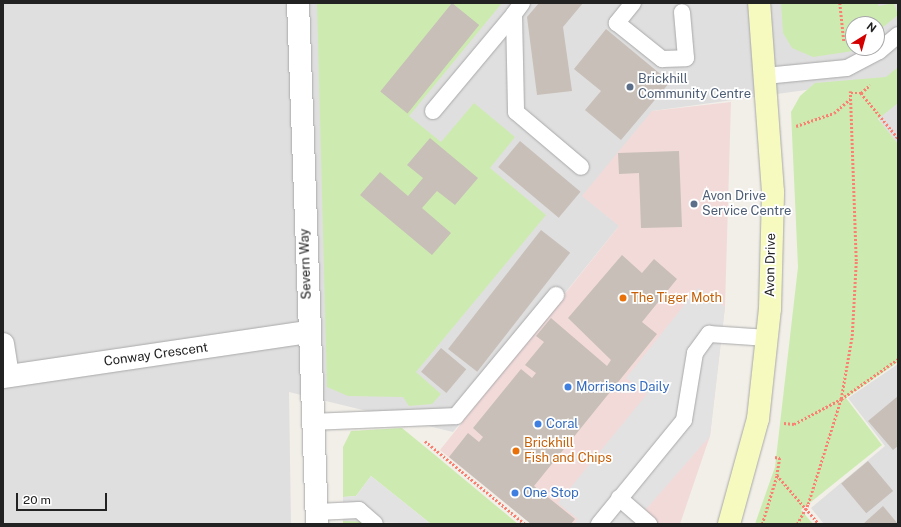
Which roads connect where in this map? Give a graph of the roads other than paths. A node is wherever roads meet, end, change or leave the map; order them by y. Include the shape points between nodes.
1 (298, 3) edge
2 (633, 3) edge
3 (759, 3) edge
4 (518, 8) edge
5 (682, 12) dead end
6 (898, 35) edge
7 (765, 76) junction
8 (432, 111) dead end
9 (581, 167) dead end
10 (556, 295) dead end
11 (308, 332) junction
12 (768, 338) junction
13 (3, 344) edge
14 (6, 377) edge
15 (312, 422) junction
16 (619, 498) junction
17 (317, 518) edge
18 (375, 524) edge
19 (599, 524) edge
20 (649, 524) edge
21 (730, 524) edge

1 - 11 street, Severn Way
2 - 5 lane via 617,23 662,59 686,58
3 - 7 street, Avon Drive
4 - 8 lane
4 - 9 lane via 516,112
6 - 7 lane via 879,51 847,68
7 - 12 street, Avon Drive via 773,192
10 - 15 lane via 456,416
11 - 14 street, Conway Crescent
11 - 15 street, Severn Way
12 - 16 lane via 709,334 695,353 684,420
12 - 21 street, Avon Drive via 758,419
13 - 14 street
15 - 17 street, Severn Way
16 - 19 lane
16 - 20 lane
17 - 18 lane via 359,510

